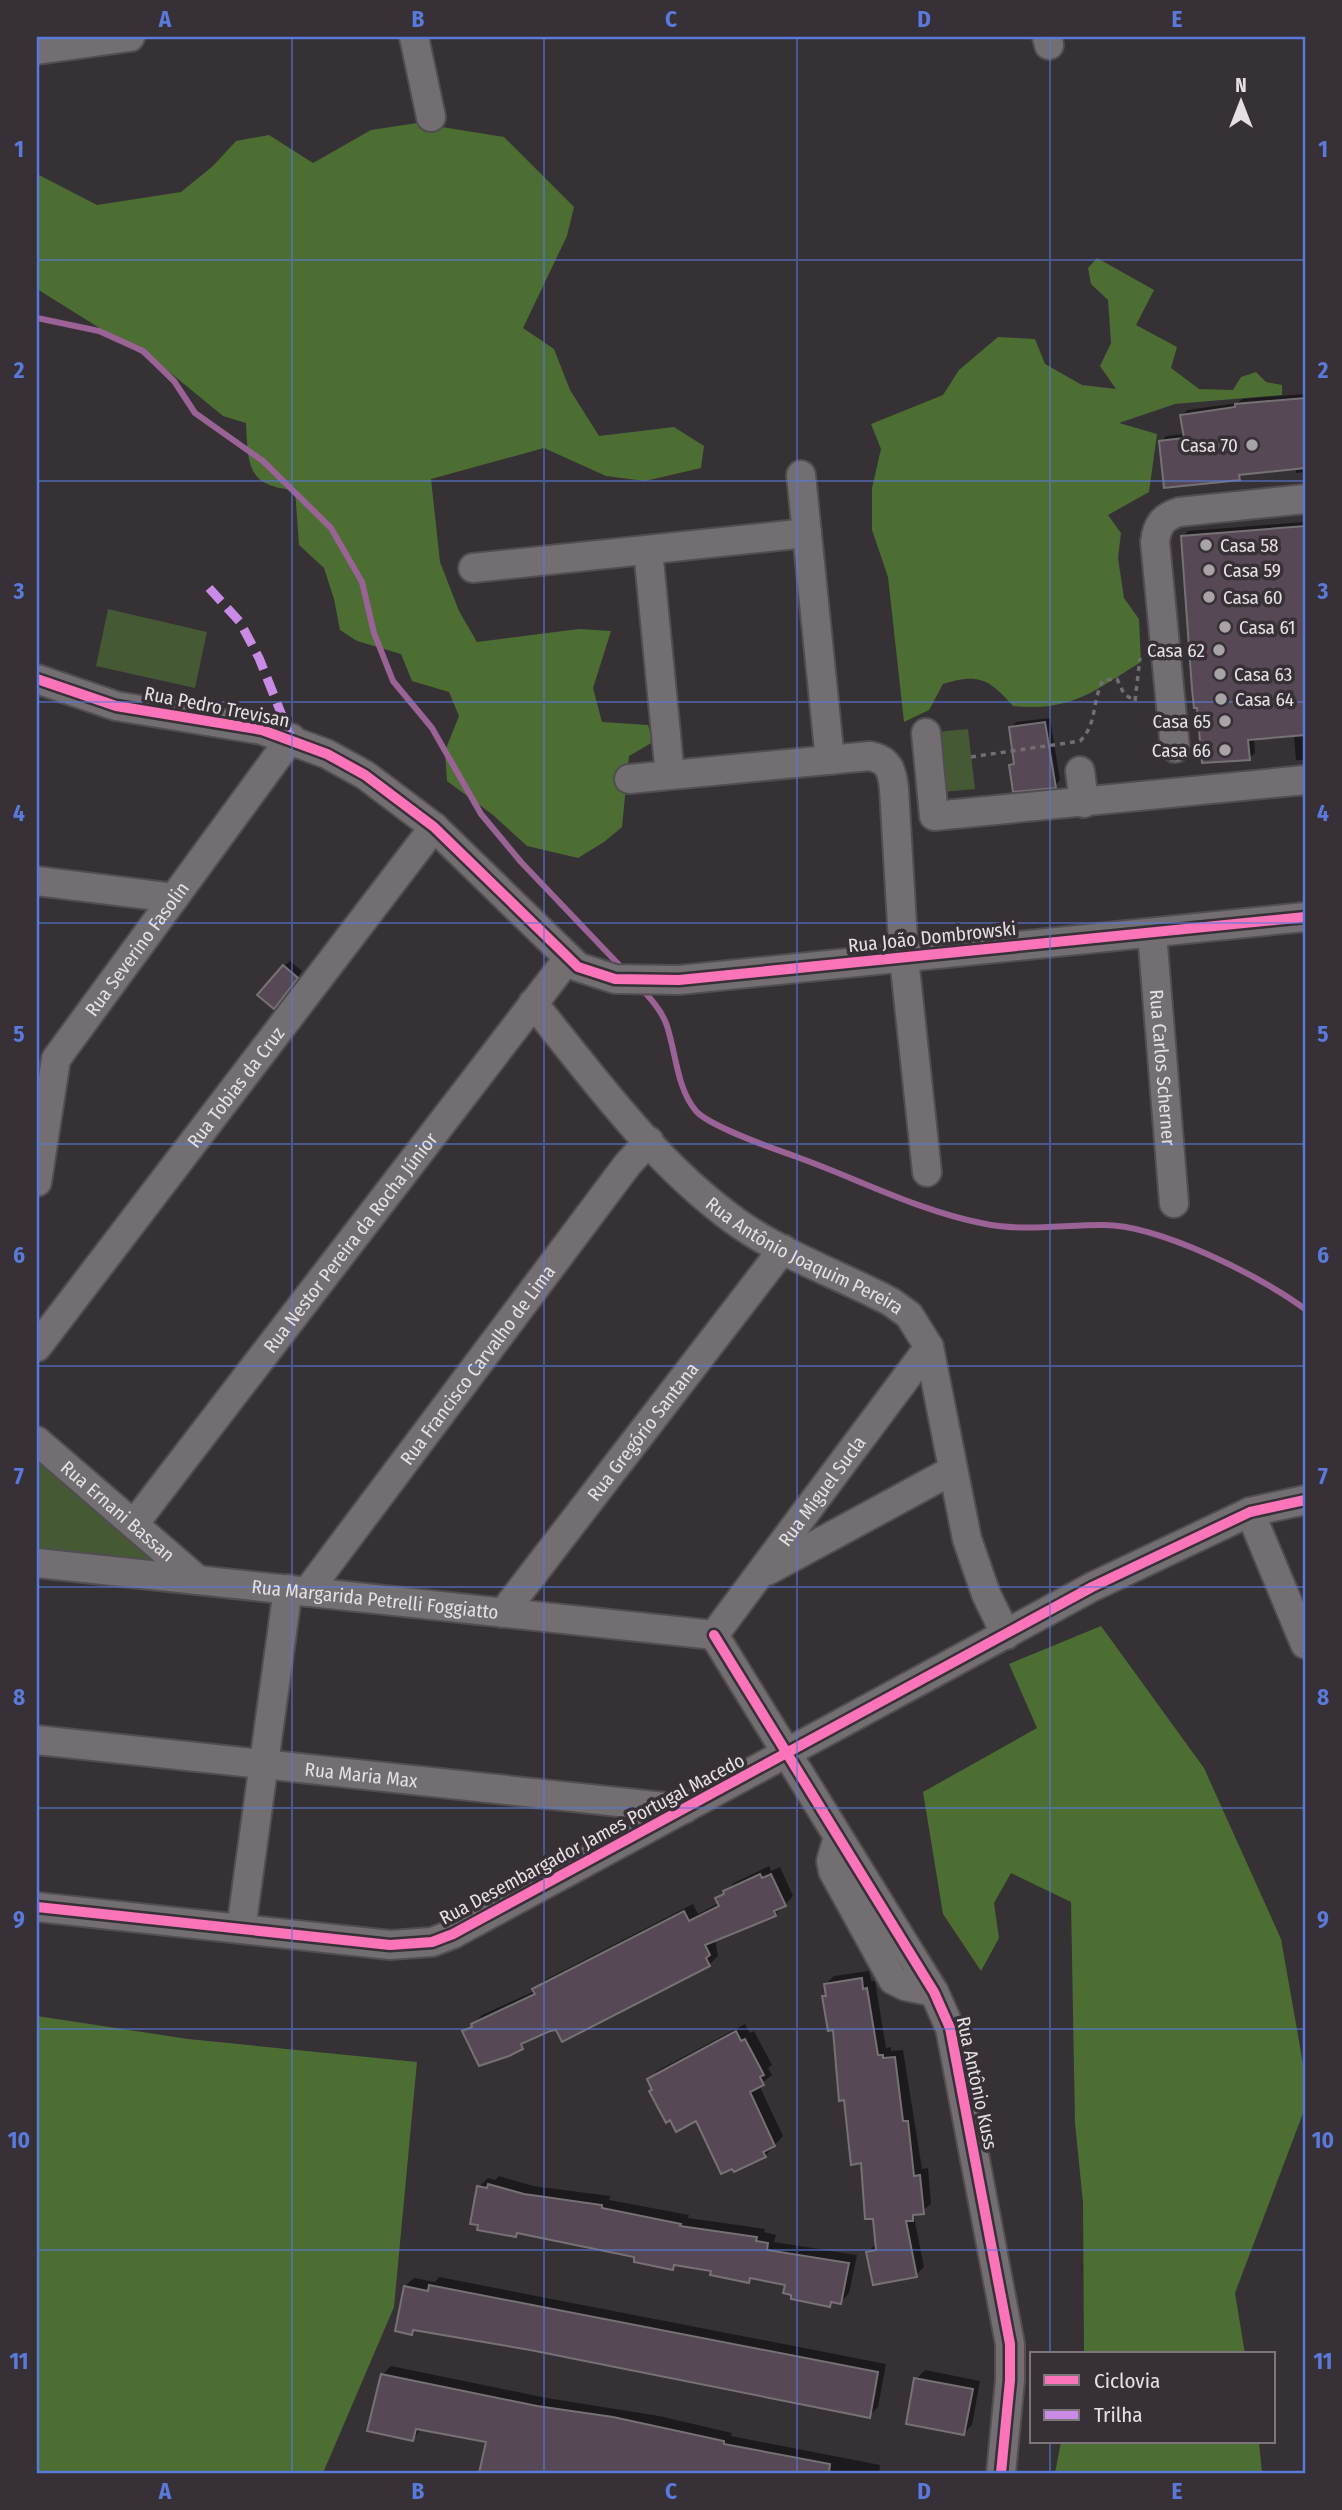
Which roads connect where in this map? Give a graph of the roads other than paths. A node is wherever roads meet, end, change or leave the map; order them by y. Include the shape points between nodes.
1 (130, 37) edge
2 (414, 37) edge
3 (37, 50) edge
4 (430, 117) dead end
5 (801, 475) dead end
6 (1305, 499) edge
7 (807, 533) junction
8 (648, 550) junction
9 (473, 568) dead end
10 (37, 679) edge
11 (926, 733) dead end
12 (291, 738) junction
13 (1175, 748) dead end
14 (830, 760) junction
15 (1080, 771) dead end
16 (670, 775) junction
17 (629, 779) dead end
18 (1305, 780) edge
19 (1084, 803) junction
20 (433, 827) junction
21 (37, 881) edge
22 (174, 898) junction
23 (1305, 917) edge
24 (1152, 933) junction
25 (904, 958) junction
26 (567, 960) junction
27 (533, 1003) junction
28 (46, 1058) edge
29 (649, 1141) junction
30 (927, 1172) dead end
31 (37, 1182) edge
32 (1174, 1203) dead end
33 (783, 1249) junction
34 (37, 1347) edge
35 (929, 1347) junction
36 (37, 1441) edge
37 (953, 1470) junction
38 (1305, 1500) edge
39 (1250, 1512) junction
40 (134, 1524) junction
41 (37, 1563) edge
42 (758, 1576) junction
43 (198, 1580) junction
44 (297, 1590) junction
45 (503, 1613) junction
46 (714, 1635) junction
47 (1006, 1635) junction
48 (1305, 1644) edge
49 (37, 1740) edge
50 (787, 1754) junction
51 (264, 1765) junction
52 (684, 1810) junction
53 (37, 1907) edge
54 (241, 1929) junction
55 (1002, 2473) edge

1 - 3 street
2 - 4 street
5 - 7 street
6 - 13 street via 1168,515 1161,523 1155,542
7 - 8 street
7 - 14 street
8 - 9 street
8 - 16 street
10 - 12 street, Rua Pedro Trevisan via 116,706
11 - 19 street via 933,816
12 - 20 street, Rua Pedro Trevisan via 365,775
12 - 22 street, Rua Severino Fasolin
14 - 16 street
14 - 25 street via 870,756 888,765 894,789
15 - 19 street
16 - 17 street
18 - 19 street
20 - 26 street, Rua Pedro Trevisan
20 - 34 street, Rua Tobias da Cruz
21 - 22 street
22 - 28 street, Rua Severino Fasolin
23 - 24 street, Rua João Dombrowski
24 - 25 street, Rua João Dombrowski
24 - 32 street, Rua Carlos Scherner
25 - 26 street, Rua João Dombrowski via 660,981 615,979
25 - 30 street
26 - 27 street, Rua Nestor Pereira da Rocha Júnior
27 - 29 street, Rua Antônio Joaquim Pereira
27 - 40 street, Rua Nestor Pereira da Rocha Júnior
28 - 31 street, Rua Severino Fasolin
29 - 33 street, Rua Antônio Joaquim Pereira via 713,1204
29 - 44 street, Rua Francisco Carvalho de Lima
33 - 35 street, Rua Antônio Joaquim Pereira via 891,1302 909,1315
33 - 45 street, Rua Gregório Santana
35 - 37 street, Rua Antônio Joaquim Pereira
35 - 42 street, Rua Miguel Sucla
36 - 40 street, Rua Ernani Bassan
37 - 42 street
37 - 47 street, Rua Antônio Joaquim Pereira via 976,1567
38 - 39 street, Rua Desembargador James Portugal Macedo
39 - 47 street, Rua Desembargador James Portugal Macedo via 1092,1587
39 - 48 street
40 - 43 street, Rua Ernani Bassan
41 - 43 street, Rua Margarida Petrelli Foggiatto
42 - 46 street, Rua Miguel Sucla
43 - 44 street, Rua Margarida Petrelli Foggiatto
44 - 45 street, Rua Margarida Petrelli Foggiatto
44 - 51 street, Rua Francisco Carvalho de Lima
45 - 46 street, Rua Margarida Petrelli Foggiatto
46 - 50 street, Rua Antônio Kuss
47 - 50 street, Rua Desembargador James Portugal Macedo
49 - 51 street, Rua Maria Max
50 - 52 street, Rua Desembargador James Portugal Macedo
50 - 55 street, Rua Antônio Kuss via 933,1992 950,2028 1010,2344
51 - 52 street, Rua Maria Max
51 - 54 street, Rua Francisco Carvalho de Lima
52 - 54 street, Rua Desembargador James Portugal Macedo via 432,1942 390,1945
53 - 54 street, Rua Desembargador James Portugal Macedo

